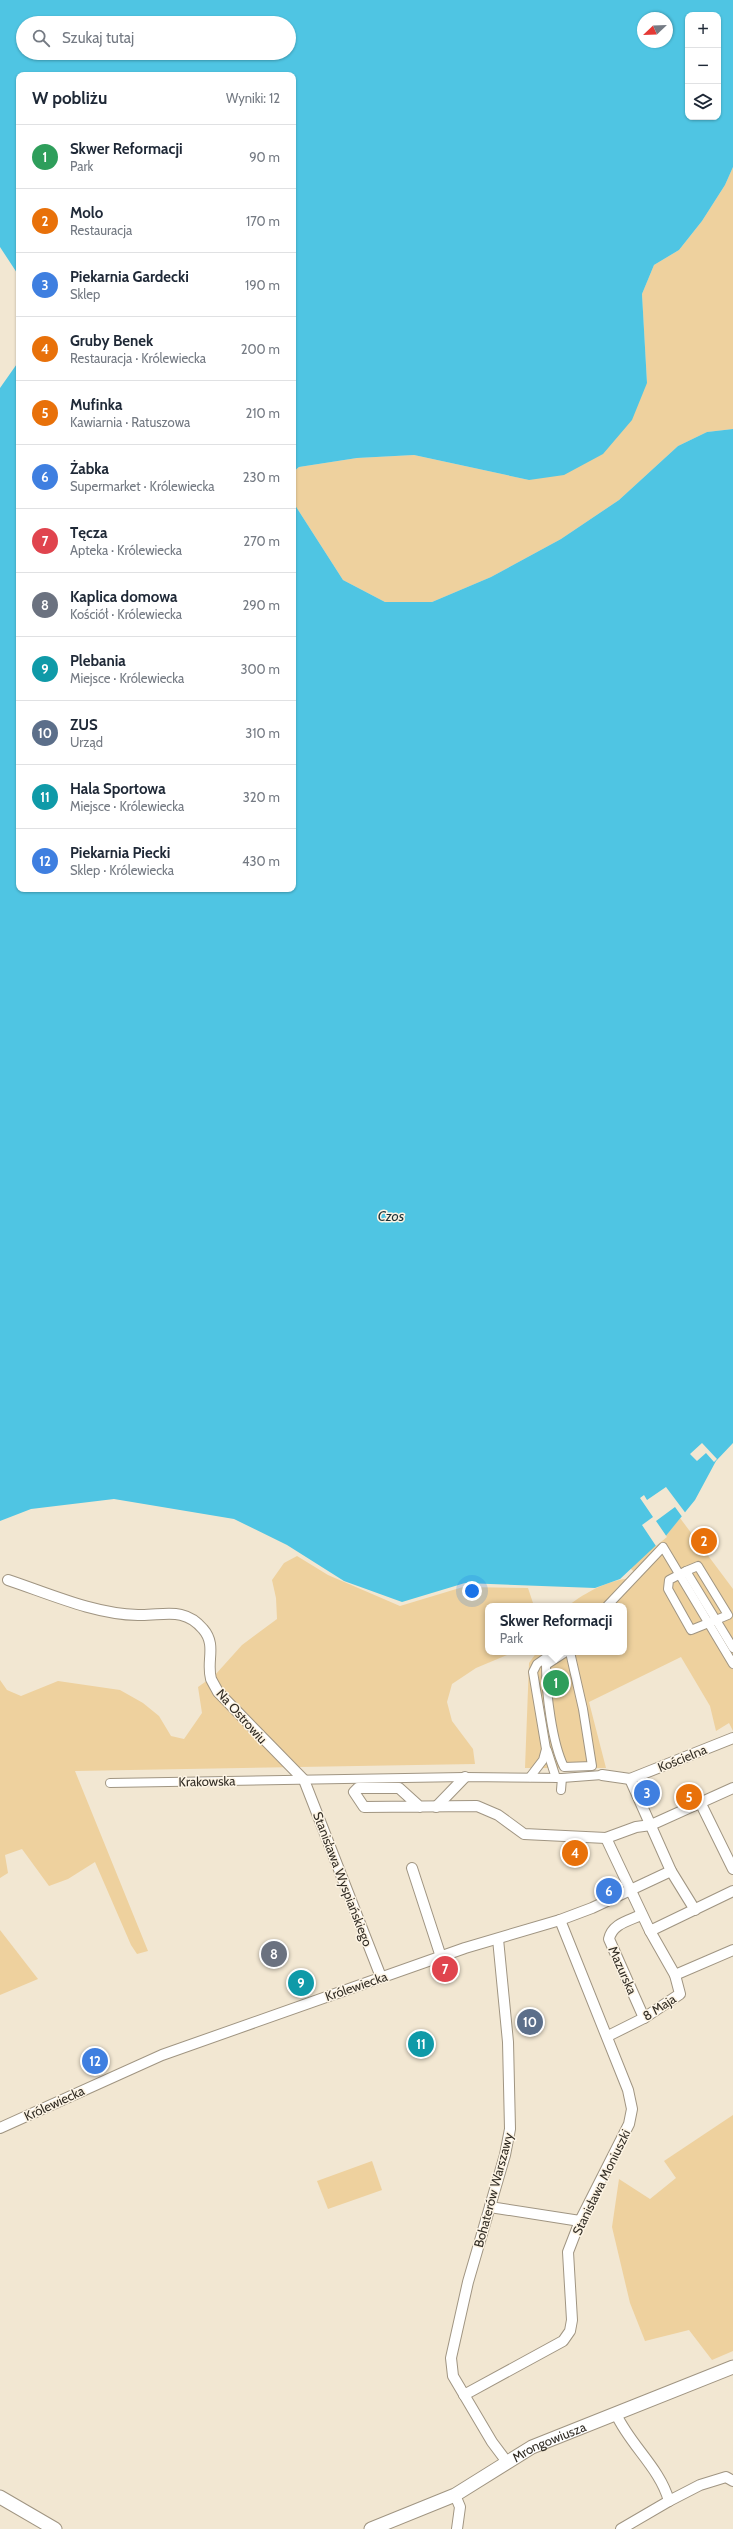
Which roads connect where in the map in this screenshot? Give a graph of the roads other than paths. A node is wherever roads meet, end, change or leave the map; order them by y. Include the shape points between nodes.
1 (683, 1573) junction
2 (8, 1580) dead end
3 (610, 1603) edge
4 (712, 1621) junction
5 (733, 1648) edge
6 (550, 1655) edge
7 (561, 1655) edge
8 (571, 1655) edge
9 (733, 1664) edge
10 (733, 1738) edge
11 (546, 1749) junction
12 (592, 1766) junction
13 (602, 1775) junction
14 (465, 1777) junction
15 (530, 1777) junction
16 (559, 1778) junction
17 (630, 1779) junction
18 (304, 1780) junction
19 (110, 1783) dead end
20 (733, 1788) edge
21 (561, 1790) dead end
22 (700, 1802) junction
23 (420, 1807) junction
24 (436, 1807) junction
25 (651, 1825) junction
26 (606, 1838) junction
27 (412, 1868) dead end
28 (733, 1869) edge
29 (671, 1871) junction
30 (631, 1889) junction
31 (733, 1891) edge
32 (695, 1910) junction
33 (641, 1915) junction
34 (560, 1920) junction
35 (650, 1931) junction
36 (498, 1939) junction
37 (733, 1950) edge
38 (441, 1957) junction
39 (675, 1975) junction
40 (381, 1977) junction
41 (644, 2018) junction
42 (608, 2036) junction
43 (0, 2128) edge
44 (490, 2206) junction
45 (580, 2221) junction
46 (733, 2367) edge
47 (464, 2395) junction
48 (616, 2414) junction
49 (507, 2462) junction
50 (733, 2481) edge
51 (455, 2495) junction
52 (0, 2497) edge
53 (668, 2500) junction
54 (55, 2529) edge
55 (371, 2529) edge
56 (457, 2529) edge
57 (621, 2529) edge

1 - 3 street via 663,1547
1 - 4 street
1 - 4 street via 698,1566 728,1615
1 - 4 street via 669,1580 668,1589 691,1630
2 - 18 street, Na Ostrowiu via 94,1608 138,1615 174,1612 192,1619 204,1629 212,1645 211,1678 218,1692
4 - 5 street
4 - 9 street
6 - 11 street via 537,1664 534,1672
7 - 12 street via 546,1665 546,1684 559,1756 564,1767
8 - 12 street
10 - 17 street, Kościelna
11 - 15 street via 543,1760
11 - 16 street
12 - 13 street
13 - 16 street, Krakowska
13 - 17 street
14 - 15 street, Krakowska
14 - 18 street, Krakowska
14 - 24 street
15 - 16 street, Krakowska
16 - 21 street
17 - 25 street
18 - 19 street, Krakowska
18 - 40 street, Stanisława Wyspiańskiego
20 - 22 street
22 - 25 street
22 - 28 street
23 - 23 street via 364,1808 354,1792 358,1788 399,1788
23 - 24 street
24 - 26 street via 477,1806 498,1815 524,1834
25 - 26 street via 636,1827
25 - 29 street
26 - 30 street
27 - 38 street
29 - 30 street, Królewiecka
29 - 32 street
30 - 33 street
30 - 34 street, Królewiecka
31 - 32 street
32 - 35 street
33 - 35 street
33 - 41 street, Mazurska via 619,1925 611,1932 609,1939
34 - 36 street, Królewiecka
34 - 42 street, Stanisława Moniuszki via 582,1980
35 - 39 street
36 - 38 street, Królewiecka
36 - 44 street, Bohaterów Warszawy via 511,2104 505,2155
37 - 39 street, 8 Maja
38 - 40 street, Królewiecka
39 - 41 street, 8 Maja via 680,1994
40 - 43 street, Królewiecka via 162,2055
41 - 42 street, 8 Maja
42 - 45 street, Stanisława Moniuszki via 628,2090 632,2109 629,2124
44 - 45 street
44 - 47 street, Bohaterów Warszawy via 450,2358 453,2376
45 - 47 street, Stanisława Moniuszki via 568,2252 572,2320 570,2331 563,2341
46 - 48 street, Mrongowiusza
47 - 49 street, Bohaterów Warszawy
48 - 49 street, Mrongowiusza via 532,2448
48 - 53 street via 623,2429 665,2485
49 - 51 street, Mrongowiusza via 478,2483
50 - 53 street via 726,2477 700,2485
51 - 55 street, Mrongowiusza
51 - 56 street via 460,2507
52 - 54 street
53 - 57 street

